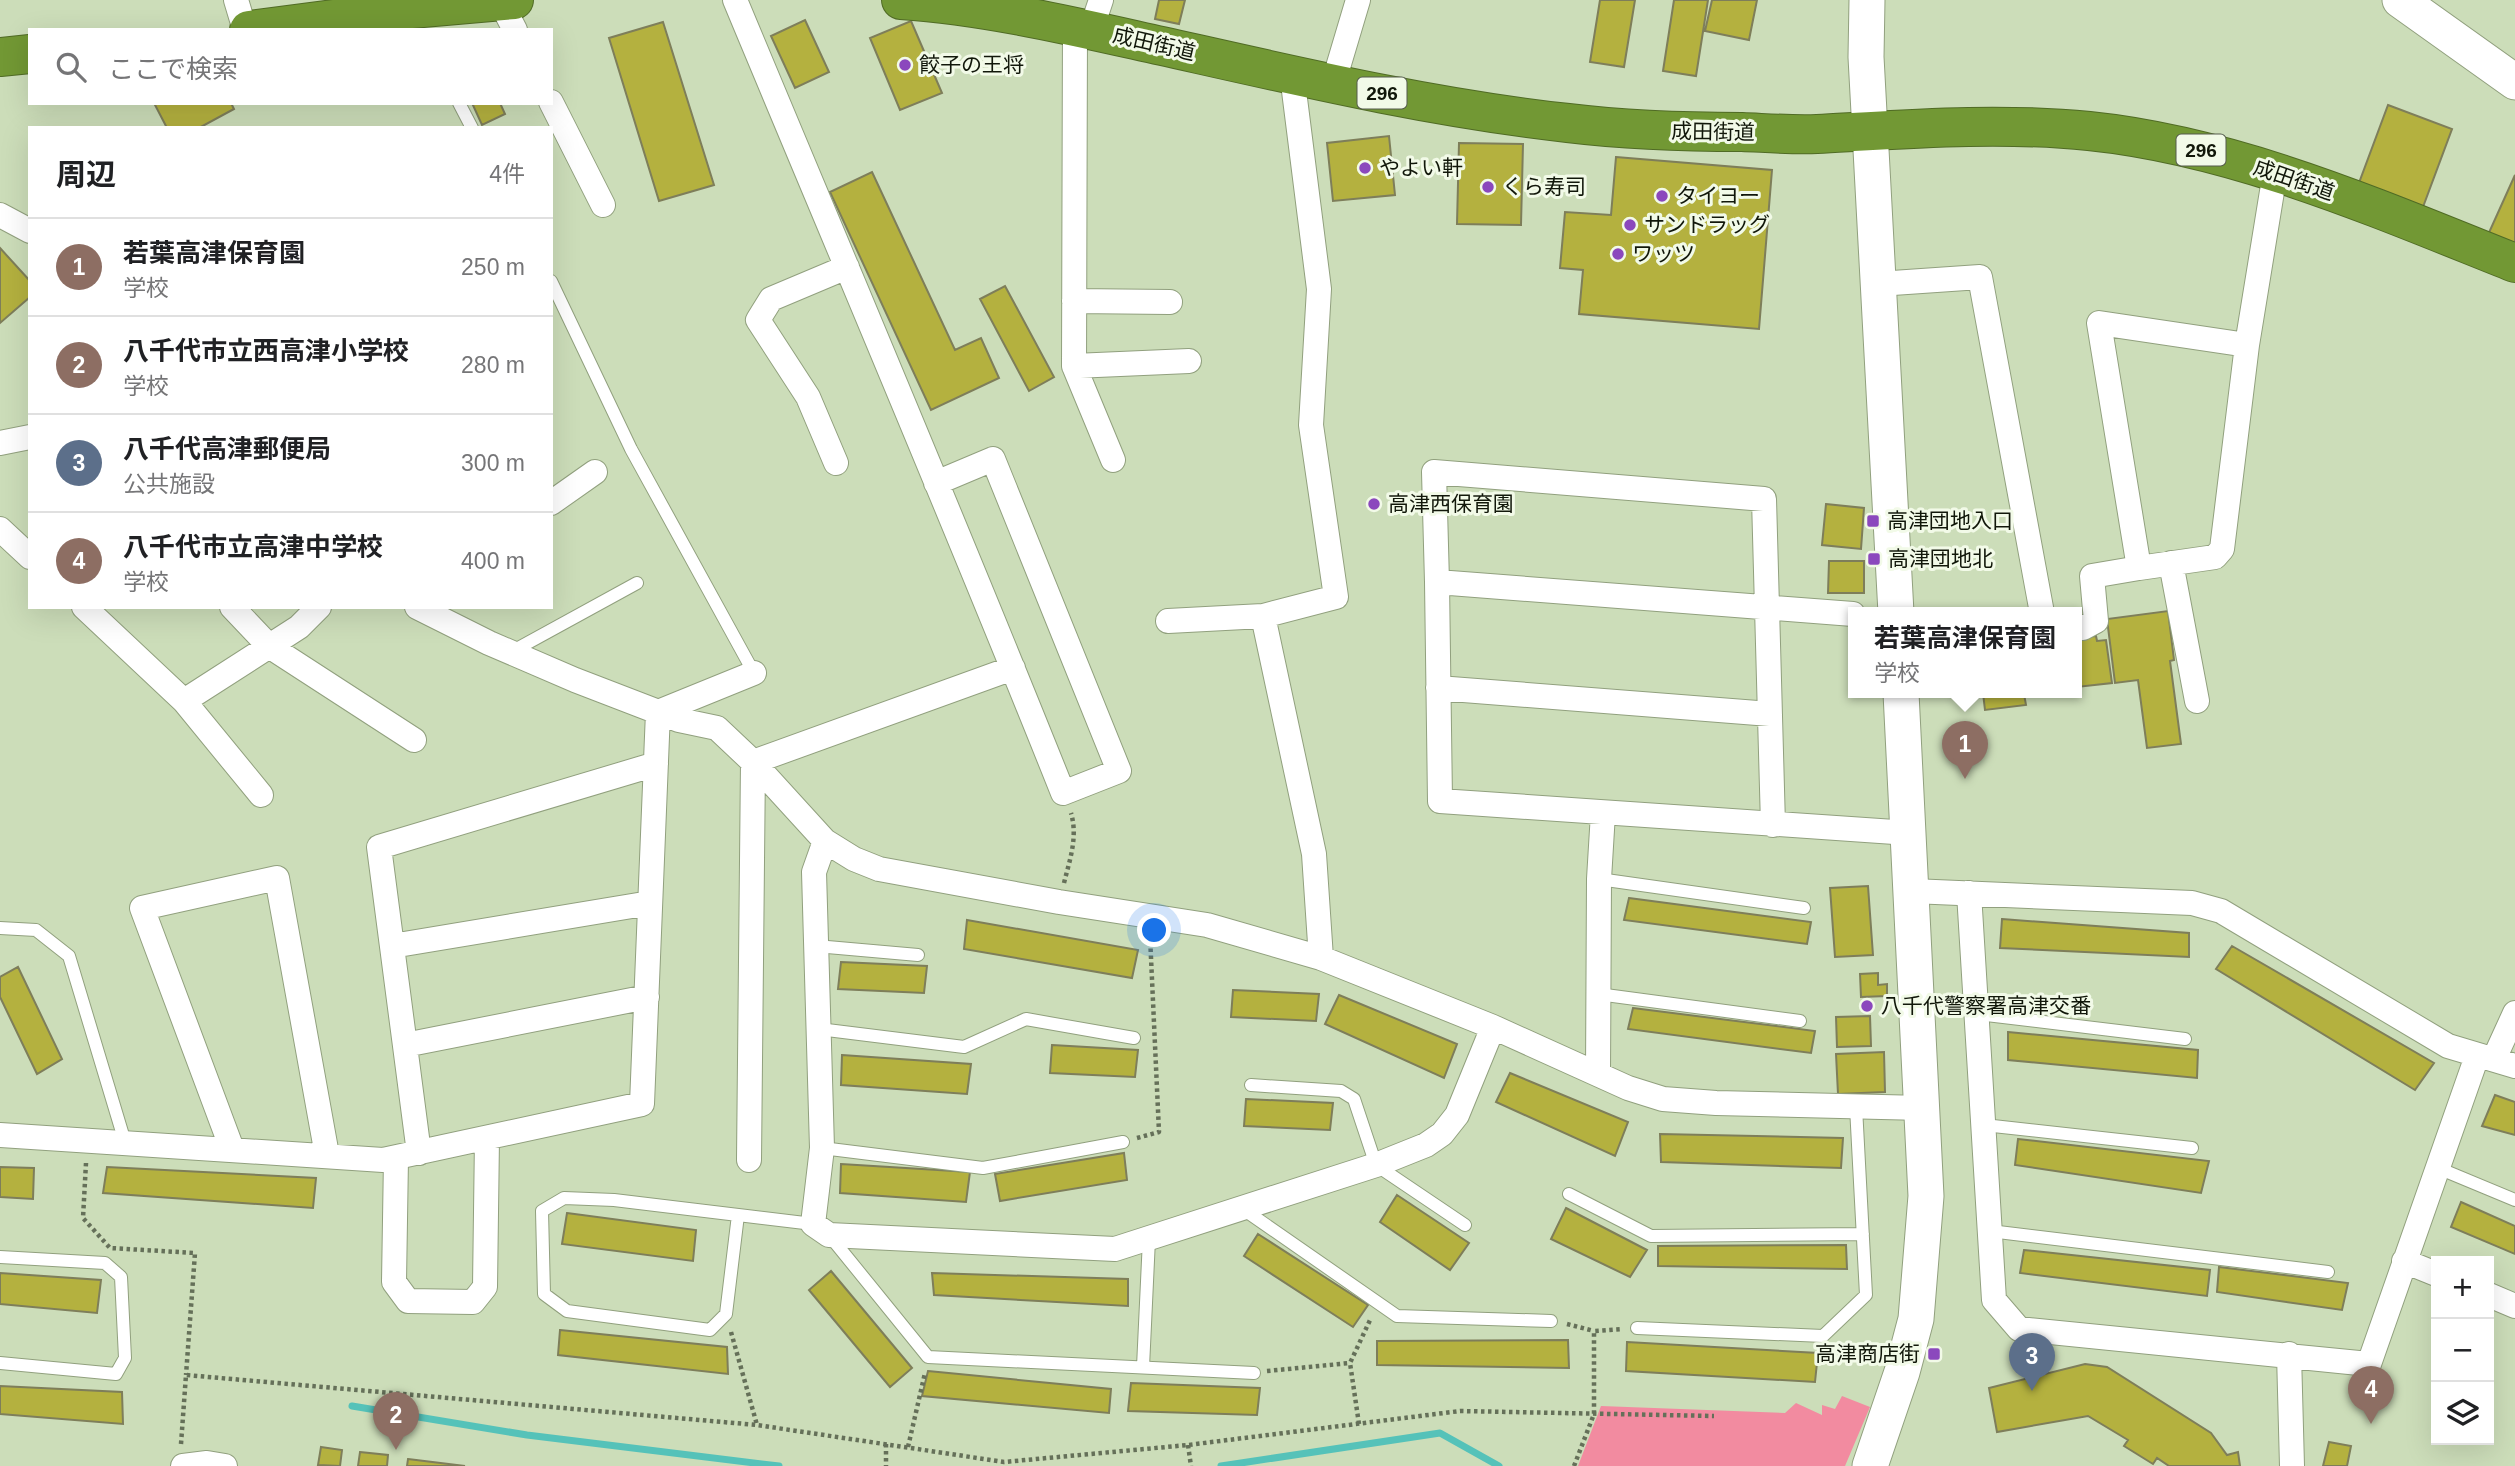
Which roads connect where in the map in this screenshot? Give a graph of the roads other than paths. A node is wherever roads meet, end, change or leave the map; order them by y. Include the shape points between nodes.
1 (236, 0) edge
2 (514, 0) edge
3 (735, 0) edge
4 (901, 0) edge
5 (1358, 0) edge
6 (1867, 0) edge
7 (2400, 0) edge
8 (500, 1) edge
9 (1002, 6) edge
10 (1089, 19) edge
11 (246, 28) edge
12 (268, 28) edge
13 (514, 28) edge
14 (28, 54) edge
15 (0, 57) edge
16 (1292, 75) junction
17 (2515, 82) edge
18 (1333, 84) junction
19 (461, 105) edge
20 (553, 105) edge
21 (471, 126) edge
22 (1870, 129) junction
23 (2275, 173) junction
24 (603, 205) dead end
25 (0, 215) edge
26 (28, 230) edge
27 (2515, 263) edge
28 (847, 267) junction
29 (1878, 284) junction
30 (553, 285) edge
31 (1074, 301) junction
32 (1170, 302) dead end
33 (2247, 345) junction
34 (1189, 361) dead end
35 (1074, 366) junction
36 (28, 436) edge
37 (0, 443) edge
38 (1113, 460) dead end
39 (836, 463) dead end
40 (595, 472) dead end
41 (936, 483) junction
42 (553, 502) edge
43 (0, 529) edge
44 (28, 553) edge
45 (2171, 563) junction
46 (2140, 568) junction
47 (1437, 582) junction
48 (637, 583) dead end
49 (1896, 607) edge
50 (2041, 607) edge
51 (1768, 608) junction
52 (86, 609) edge
53 (234, 609) edge
54 (317, 609) edge
55 (421, 609) edge
56 (1848, 614) edge
57 (1263, 616) junction
58 (1168, 621) dead end
59 (2082, 628) edge
60 (269, 646) junction
61 (511, 652) junction
62 (1013, 668) junction
63 (754, 673) joint
64 (1438, 688) junction
65 (1901, 698) edge
66 (184, 701) junction
67 (2197, 701) dead end
68 (658, 712) junction
69 (1770, 714) junction
70 (414, 740) dead end
71 (753, 762) junction
72 (656, 764) junction
73 (261, 795) dead end
74 (1603, 813) junction
75 (1773, 825) junction
76 (1909, 833) junction
77 (825, 841) junction
78 (1599, 879) junction
79 (1912, 891) junction
80 (1969, 893) junction
81 (650, 903) junction
82 (1804, 908) dead end
83 (0, 928) edge
84 (392, 946) junction
85 (816, 946) junction
86 (918, 955) dead end
87 (1321, 958) junction
88 (1598, 993) junction
89 (647, 997) junction
90 (2515, 1013) edge
91 (1978, 1014) junction
92 (1800, 1021) dead end
93 (1493, 1027) junction
94 (819, 1029) junction
95 (1134, 1038) dead end
96 (2185, 1039) dead end
97 (405, 1045) junction
98 (2495, 1060) edge
99 (1598, 1074) junction
100 (1251, 1085) dead end
101 (1856, 1107) junction
102 (1923, 1108) junction
103 (1984, 1125) junction
104 (0, 1135) edge
105 (487, 1138) junction
106 (125, 1142) junction
107 (1123, 1142) dead end
108 (822, 1147) junction
109 (2192, 1148) dead end
110 (232, 1149) junction
111 (327, 1155) junction
112 (407, 1155) junction
113 (749, 1160) dead end
114 (1376, 1165) junction
115 (2438, 1168) junction
116 (1569, 1194) dead end
117 (2515, 1200) edge
118 (1243, 1208) junction
119 (738, 1215) junction
120 (1465, 1225) dead end
121 (821, 1230) junction
122 (1990, 1231) junction
123 (1863, 1234) junction
124 (1149, 1239) junction
125 (0, 1257) edge
126 (2404, 1261) junction
127 (2328, 1272) dead end
128 (2431, 1272) edge
129 (2494, 1297) edge
130 (2515, 1306) edge
131 (1551, 1321) road end
132 (1637, 1328) road end
133 (2289, 1354) junction
134 (0, 1363) edge
135 (1143, 1367) junction
136 (1254, 1373) road end
137 (181, 1460) edge
138 (225, 1466) edge
139 (1870, 1466) edge
140 (2292, 1466) edge

1 - 11 street
2 - 8 highway
3 - 28 street
4 - 9 highway, 成田街道 / 296
5 - 18 street
6 - 22 street
7 - 17 street
8 - 12 highway
8 - 13 street
9 - 10 highway, 成田街道 / 296
10 - 16 highway, 成田街道 / 296
10 - 31 street
14 - 15 highway
16 - 18 highway, 成田街道 / 296
16 - 57 street via 1319,289 1311,425 1336,597
18 - 22 highway, 成田街道 / 296 via 1567,123 1673,132 1815,134
19 - 21 lane
20 - 24 street
22 - 23 highway, 成田街道 / 296 via 2022,126 2092,131 2215,154
22 - 29 street
23 - 27 highway, 成田街道 / 296
23 - 33 street
25 - 26 street
28 - 39 street via 771,299 758,320 808,397
28 - 41 street
29 - 49 street
29 - 50 street via 1980,277
30 - 63 lane via 631,449
31 - 32 street
31 - 35 street
33 - 45 street via 2222,549 2215,557
33 - 46 street via 2098,323
34 - 35 street
35 - 38 street
36 - 37 street
40 - 42 street
41 - 62 street
41 - 62 street via 993,459 1119,771 1064,792
43 - 44 street
45 - 46 street
45 - 67 street
46 - 59 street via 2092,576 2096,621
47 - 51 street
47 - 51 street via 1434,472 1764,499
47 - 64 street
48 - 61 lane
51 - 56 street
51 - 69 street
52 - 66 street
53 - 60 street
54 - 60 street
55 - 61 street
57 - 58 street
57 - 87 street via 1314,854
60 - 66 street
60 - 70 street
61 - 68 street
62 - 71 street
63 - 68 street
64 - 69 street
64 - 74 street via 1440,801
65 - 76 street
66 - 73 street
68 - 71 street via 717,728
68 - 72 street
69 - 75 street
71 - 77 street
71 - 113 street
72 - 81 street
72 - 84 street via 379,847
74 - 75 street
74 - 78 street
75 - 76 street
76 - 79 street
77 - 85 street via 814,872
77 - 87 street via 879,869 1207,925
78 - 82 lane
78 - 88 street
79 - 80 street
79 - 102 street
80 - 91 street
80 - 98 street via 2192,903 2221,911 2448,1046
81 - 84 street
81 - 89 street
83 - 106 lane via 36,930 69,956
84 - 97 street
85 - 86 lane
85 - 94 street
87 - 93 street
88 - 92 lane
88 - 99 street
89 - 97 street
89 - 105 street via 642,1104
90 - 98 street
91 - 96 lane
91 - 103 street
93 - 99 street
93 - 114 street via 1457,1115 1442,1134
94 - 95 lane via 964,1047 1027,1019
94 - 108 street
97 - 112 street
98 - 115 street
99 - 101 street via 1663,1099
100 - 114 lane via 1341,1091 1354,1100
101 - 102 street
101 - 123 lane
102 - 139 street via 1926,1196 1920,1292 1911,1341
103 - 109 lane
103 - 122 street
104 - 106 street
105 - 112 street
105 - 112 street via 485,1287 473,1302 408,1301 394,1282
106 - 110 street
107 - 108 lane via 983,1168
108 - 121 street
110 - 111 street
110 - 111 street via 142,908 277,878
111 - 112 street via 383,1160
114 - 118 street
114 - 120 lane
115 - 117 lane
115 - 126 street
116 - 123 lane via 1651,1236
118 - 124 street
118 - 131 lane via 1397,1316
119 - 119 lane via 564,1198 542,1211 544,1294 567,1311 710,1330 726,1314
119 - 121 lane
121 - 124 street via 1115,1250
121 - 135 lane via 928,1357
122 - 127 lane
122 - 133 street via 1994,1300 2019,1329
123 - 132 lane via 1866,1295 1823,1336
124 - 135 lane
125 - 134 lane via 105,1263 121,1277 125,1358 116,1374
126 - 128 street
126 - 133 street via 2369,1364
129 - 130 street
133 - 140 street
135 - 136 lane
137 - 138 street

